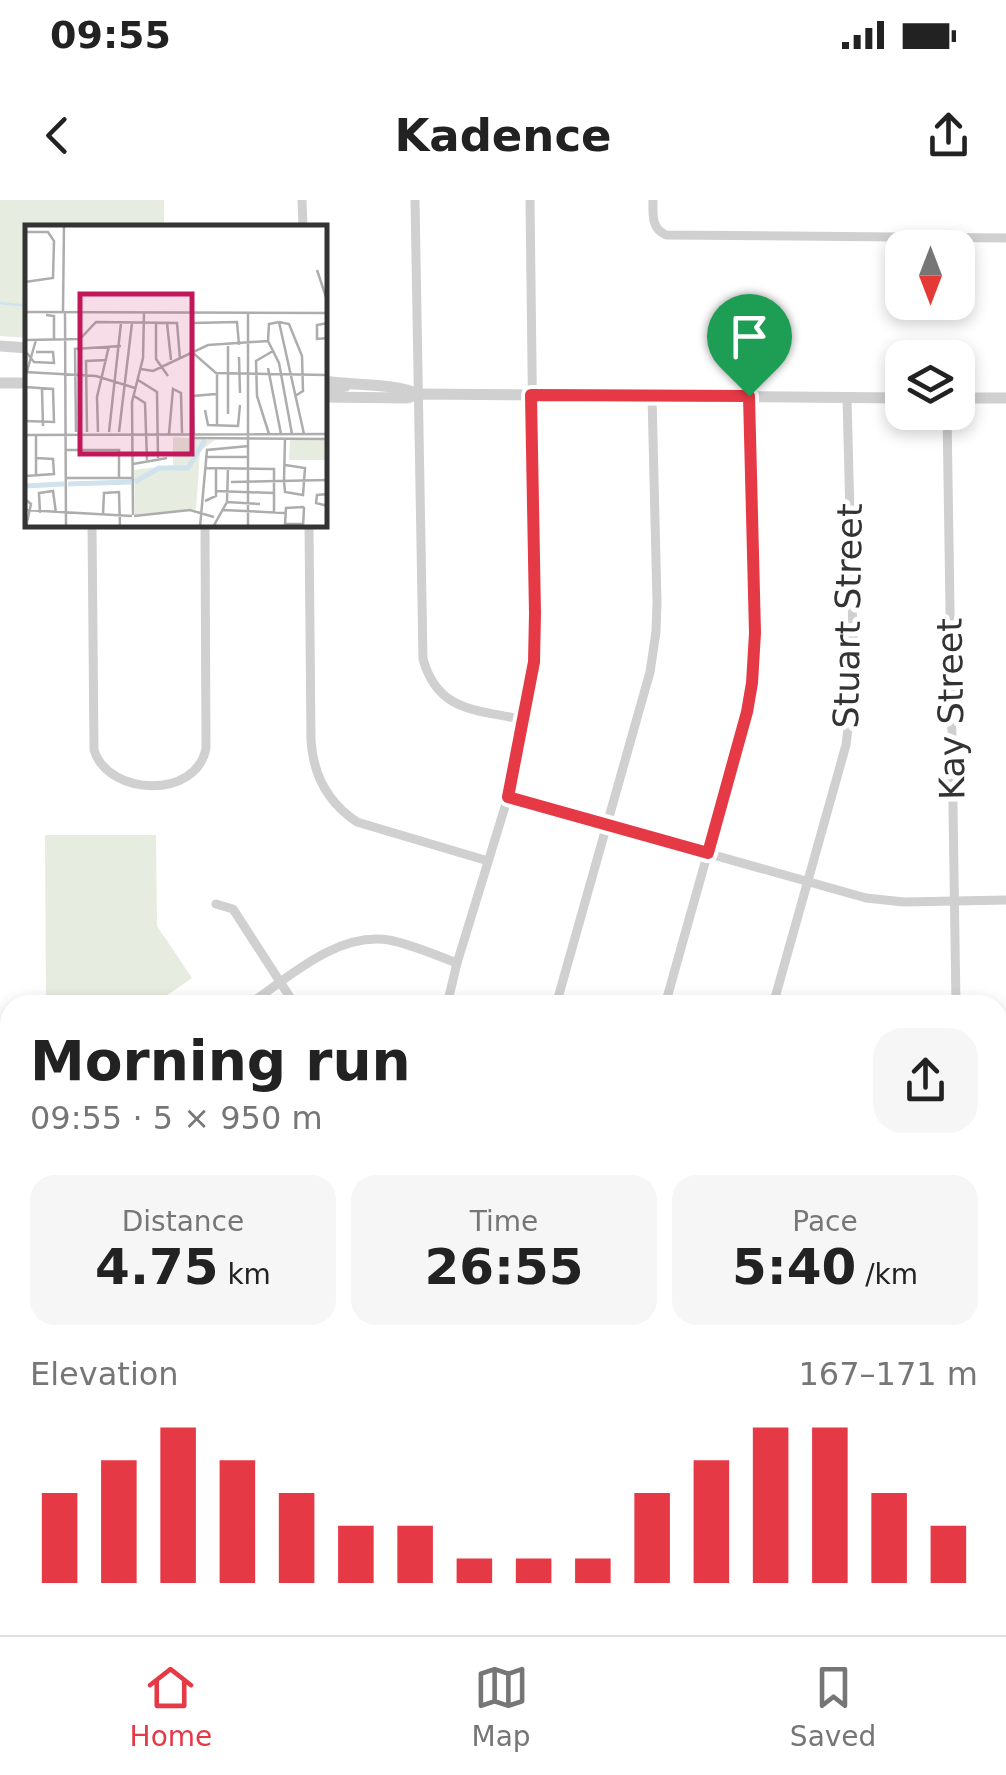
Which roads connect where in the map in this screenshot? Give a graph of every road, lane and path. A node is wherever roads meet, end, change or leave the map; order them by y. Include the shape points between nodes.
1 (302, 200) edge
2 (414, 200) edge
3 (530, 200) edge
4 (653, 200) edge
5 (303, 225) edge
6 (1006, 238) edge
7 (0, 346) edge
8 (25, 348) edge
9 (328, 382) edge
10 (0, 383) edge
11 (25, 384) edge
12 (353, 386) junction
13 (328, 393) edge
14 (328, 394) edge
15 (418, 394) junction
16 (531, 395) junction
17 (652, 396) junction
18 (749, 396) junction
19 (847, 397) junction
20 (885, 398) edge
21 (975, 398) edge
22 (1006, 398) edge
23 (947, 430) edge
24 (92, 528) edge
25 (205, 528) edge
26 (308, 528) edge
27 (524, 720) junction
28 (106, 771) junction
29 (97, 780) dead end
30 (508, 797) junction
31 (607, 824) junction
32 (708, 853) junction
33 (488, 861) junction
34 (808, 882) junction
35 (1006, 900) edge
36 (954, 902) junction
37 (216, 904) dead end
38 (457, 963) junction
39 (280, 982) junction
40 (262, 995) edge
41 (289, 995) edge
42 (449, 995) edge
43 (559, 995) edge
44 (668, 995) edge
45 (776, 995) edge
46 (956, 995) edge

1 - 5 street
2 - 15 street
3 - 16 street
4 - 6 street via 654,226 666,235
7 - 8 street
9 - 12 street
10 - 11 street
12 - 13 street
12 - 15 street
14 - 15 street
15 - 16 street
15 - 27 street via 428,676 455,704
16 - 17 street
16 - 27 street via 534,662
17 - 18 street
17 - 31 street via 656,632
18 - 19 street
18 - 32 street via 752,683
19 - 20 street
19 - 34 street, Stuart Street via 854,676 846,745
21 - 22 street
23 - 36 street, Kay Street
24 - 28 street via 94,750
25 - 28 street via 206,748 200,776 128,783
26 - 33 street via 311,740 318,777 341,812 357,822
27 - 30 street
28 - 29 street
30 - 31 street
30 - 33 street
31 - 32 street
31 - 43 street
32 - 34 street
32 - 44 street
33 - 38 street
34 - 36 street via 866,898
34 - 45 street, Stuart Street
35 - 36 street
36 - 46 street, Kay Street
37 - 39 street via 233,909
38 - 39 street via 389,940 368,940 325,953
38 - 42 street
39 - 40 street
39 - 41 street

